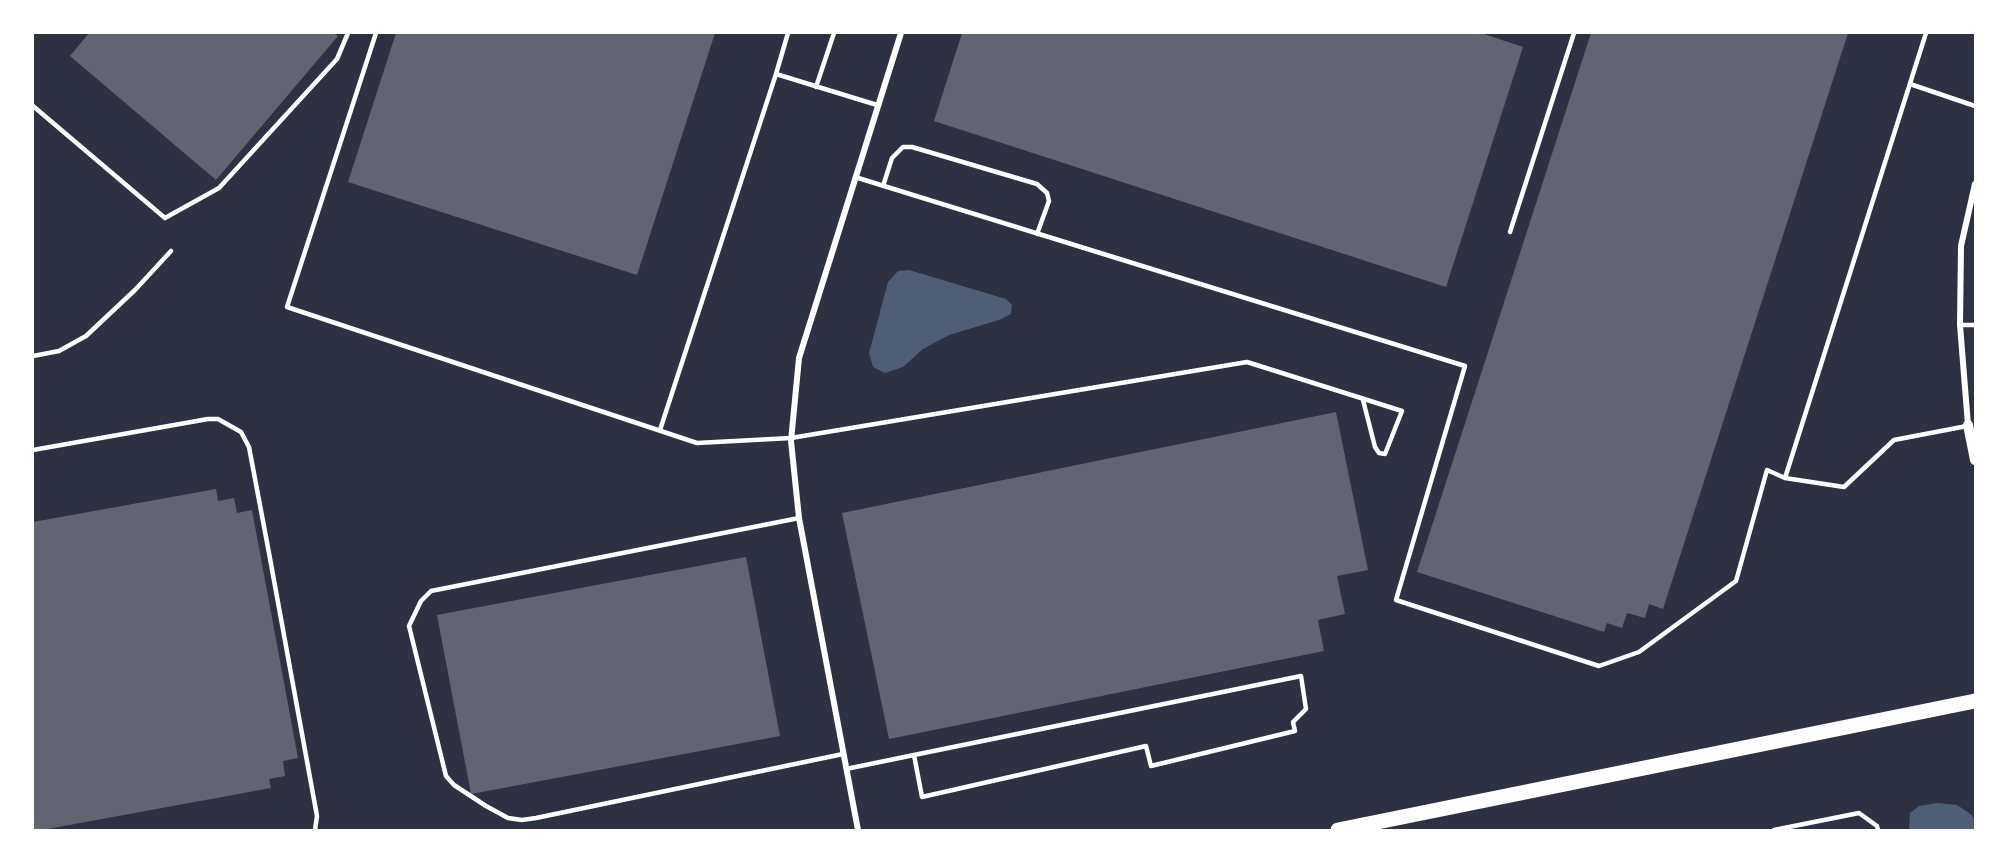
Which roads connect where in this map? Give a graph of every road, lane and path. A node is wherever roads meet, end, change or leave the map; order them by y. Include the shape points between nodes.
1 (348, 33) edge
2 (376, 33) edge
3 (788, 33) edge
4 (834, 33) edge
5 (901, 33) edge
6 (1574, 33) edge
7 (1926, 33) edge
8 (776, 74) junction
9 (1910, 84) junction
10 (816, 87) junction
11 (877, 105) junction
12 (33, 106) edge
13 (1975, 106) edge
14 (855, 177) junction
15 (1975, 184) edge
16 (883, 186) junction
17 (1510, 232) dead end
18 (1037, 234) junction
19 (171, 251) dead end
20 (1960, 325) junction
21 (1975, 325) edge
22 (33, 356) edge
23 (1364, 400) junction
24 (1968, 425) junction
25 (660, 430) junction
26 (791, 438) junction
27 (33, 450) edge
28 (1975, 460) edge
29 (1785, 478) junction
30 (799, 518) junction
31 (1975, 701) edge
32 (843, 754) junction
33 (914, 756) junction
34 (846, 769) junction
35 (315, 830) edge
36 (858, 830) edge
37 (1338, 830) edge
38 (1773, 830) edge
39 (1878, 830) edge

1 - 12 lane via 337,59 219,188 165,218
2 - 25 lane via 287,307
3 - 8 lane
4 - 10 lane
5 - 11 street
6 - 17 lane
7 - 9 lane
8 - 10 lane
8 - 25 lane
9 - 13 lane
9 - 29 lane
10 - 11 lane
11 - 14 street
14 - 16 lane
14 - 26 street via 799,358
15 - 20 street via 1961,246
16 - 18 lane
16 - 18 lane via 892,158 903,147 1037,184 1047,193 1048,201
18 - 29 lane via 1465,366 1396,600 1599,666 1639,652 1736,580 1767,470
19 - 22 lane via 86,336 59,351
20 - 21 lane
20 - 24 street
23 - 23 lane via 1402,411 1385,454 1375,447
23 - 26 lane via 1247,362
24 - 28 street
24 - 29 lane via 1894,440 1844,487
25 - 26 lane via 698,442
26 - 30 street
27 - 35 lane via 208,419 218,419 241,432 249,447 267,543 317,816
30 - 32 street
30 - 32 lane via 431,591 421,601 409,626 446,776 470,796 508,818 536,818
31 - 37 main road
32 - 34 street
33 - 33 lane via 1301,676 1306,709 1293,722 1295,731 1151,766 1146,746 922,797
33 - 34 lane
34 - 36 street
38 - 39 lane via 1859,813

